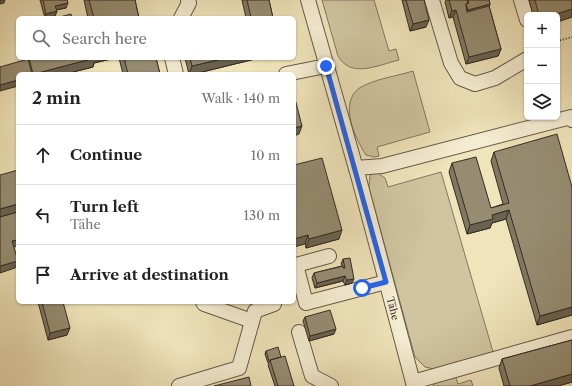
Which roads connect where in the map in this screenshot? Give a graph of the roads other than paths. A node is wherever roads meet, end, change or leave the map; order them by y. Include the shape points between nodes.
1 (188, 0) edge
2 (308, 0) edge
3 (432, 0) edge
4 (521, 0) edge
5 (525, 12) edge
6 (182, 16) edge
7 (172, 60) edge
8 (524, 61) edge
9 (326, 66) junction
10 (176, 72) edge
11 (296, 72) edge
12 (572, 118) edge
13 (356, 168) junction
14 (329, 256) dead end
15 (386, 282) junction
16 (299, 297) edge
17 (204, 304) edge
18 (274, 304) edge
19 (252, 321) junction
20 (299, 332) dead end
21 (572, 337) edge
22 (414, 384) edge
23 (179, 386) edge
24 (332, 386) edge

1 - 6 street
2 - 9 street, Tähe
3 - 8 street via 451,63 460,78 475,84 495,78
4 - 5 street
7 - 10 street
9 - 11 street
9 - 13 street, Tähe
12 - 13 street via 382,166
13 - 15 street, Tähe
14 - 16 street via 296,265
15 - 16 street via 306,303
15 - 22 street, Tähe
17 - 19 street
18 - 19 street via 254,311
19 - 23 street via 239,368
20 - 24 street via 312,376
21 - 22 street

